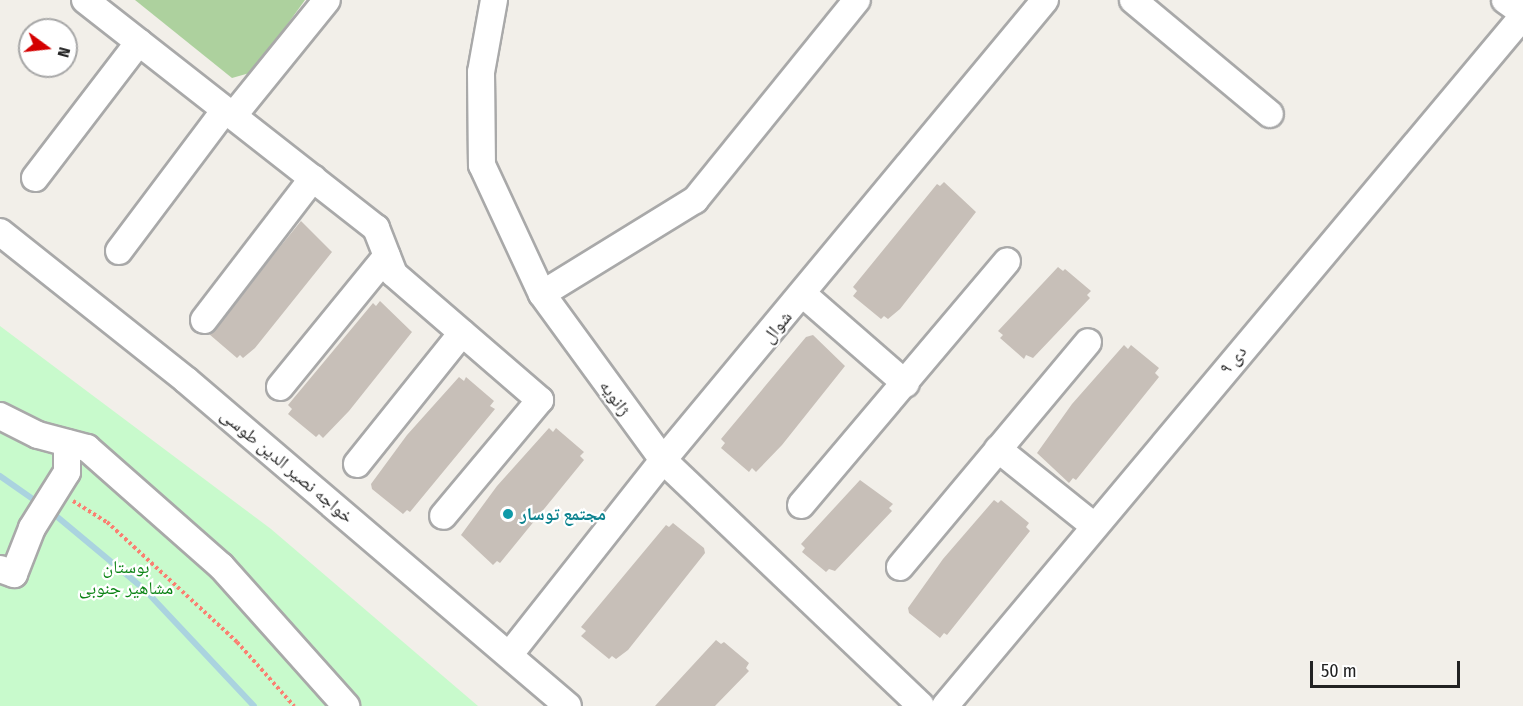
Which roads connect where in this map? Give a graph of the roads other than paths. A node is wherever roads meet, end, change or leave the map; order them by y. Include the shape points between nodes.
1 (85, 0) edge
2 (327, 0) edge
3 (494, 0) edge
4 (857, 0) edge
5 (1045, 0) edge
6 (1132, 0) edge
7 (1505, 0) edge
8 (1523, 14) edge
9 (139, 42) junction
10 (229, 113) junction
11 (1270, 114) dead end
12 (34, 177) dead end
13 (313, 178) junction
14 (0, 232) edge
15 (119, 251) dead end
16 (387, 256) junction
17 (1007, 261) dead end
18 (542, 294) junction
19 (804, 295) junction
20 (204, 320) dead end
21 (462, 333) junction
22 (1088, 342) dead end
23 (906, 384) junction
24 (280, 387) dead end
25 (0, 416) edge
26 (67, 443) junction
27 (998, 449) junction
28 (663, 460) junction
29 (357, 464) dead end
30 (801, 505) dead end
31 (443, 516) dead end
32 (1094, 526) junction
33 (900, 567) dead end
34 (0, 569) edge
35 (510, 654) junction
36 (346, 706) edge
37 (568, 706) edge
38 (921, 706) edge
39 (945, 706) edge

1 - 9 street
2 - 10 street
3 - 18 street, ژانویه via 481,72 482,165
4 - 18 street via 695,200
5 - 19 street, شوال
6 - 11 street
7 - 8 street
8 - 32 street, ۹ دی
9 - 10 street
9 - 12 street
10 - 13 street
10 - 15 street
13 - 16 street via 376,228
13 - 20 street
14 - 35 street, خواجه نصیر الدین طوسی via 186,380
16 - 21 street via 394,274
16 - 24 street
17 - 23 street
18 - 28 street, ژانویه
19 - 23 street
19 - 28 street, شوال
21 - 29 street
21 - 31 street via 540,400
22 - 27 street
23 - 30 street
25 - 26 street via 38,435
26 - 34 street via 67,472 32,528 14,574
26 - 36 street via 87,448 221,566
27 - 32 street
27 - 33 street
28 - 35 street, شوال
28 - 38 street, ژانویه
32 - 39 street, ۹ دی
35 - 37 street, خواجه نصیر الدین طوسی

